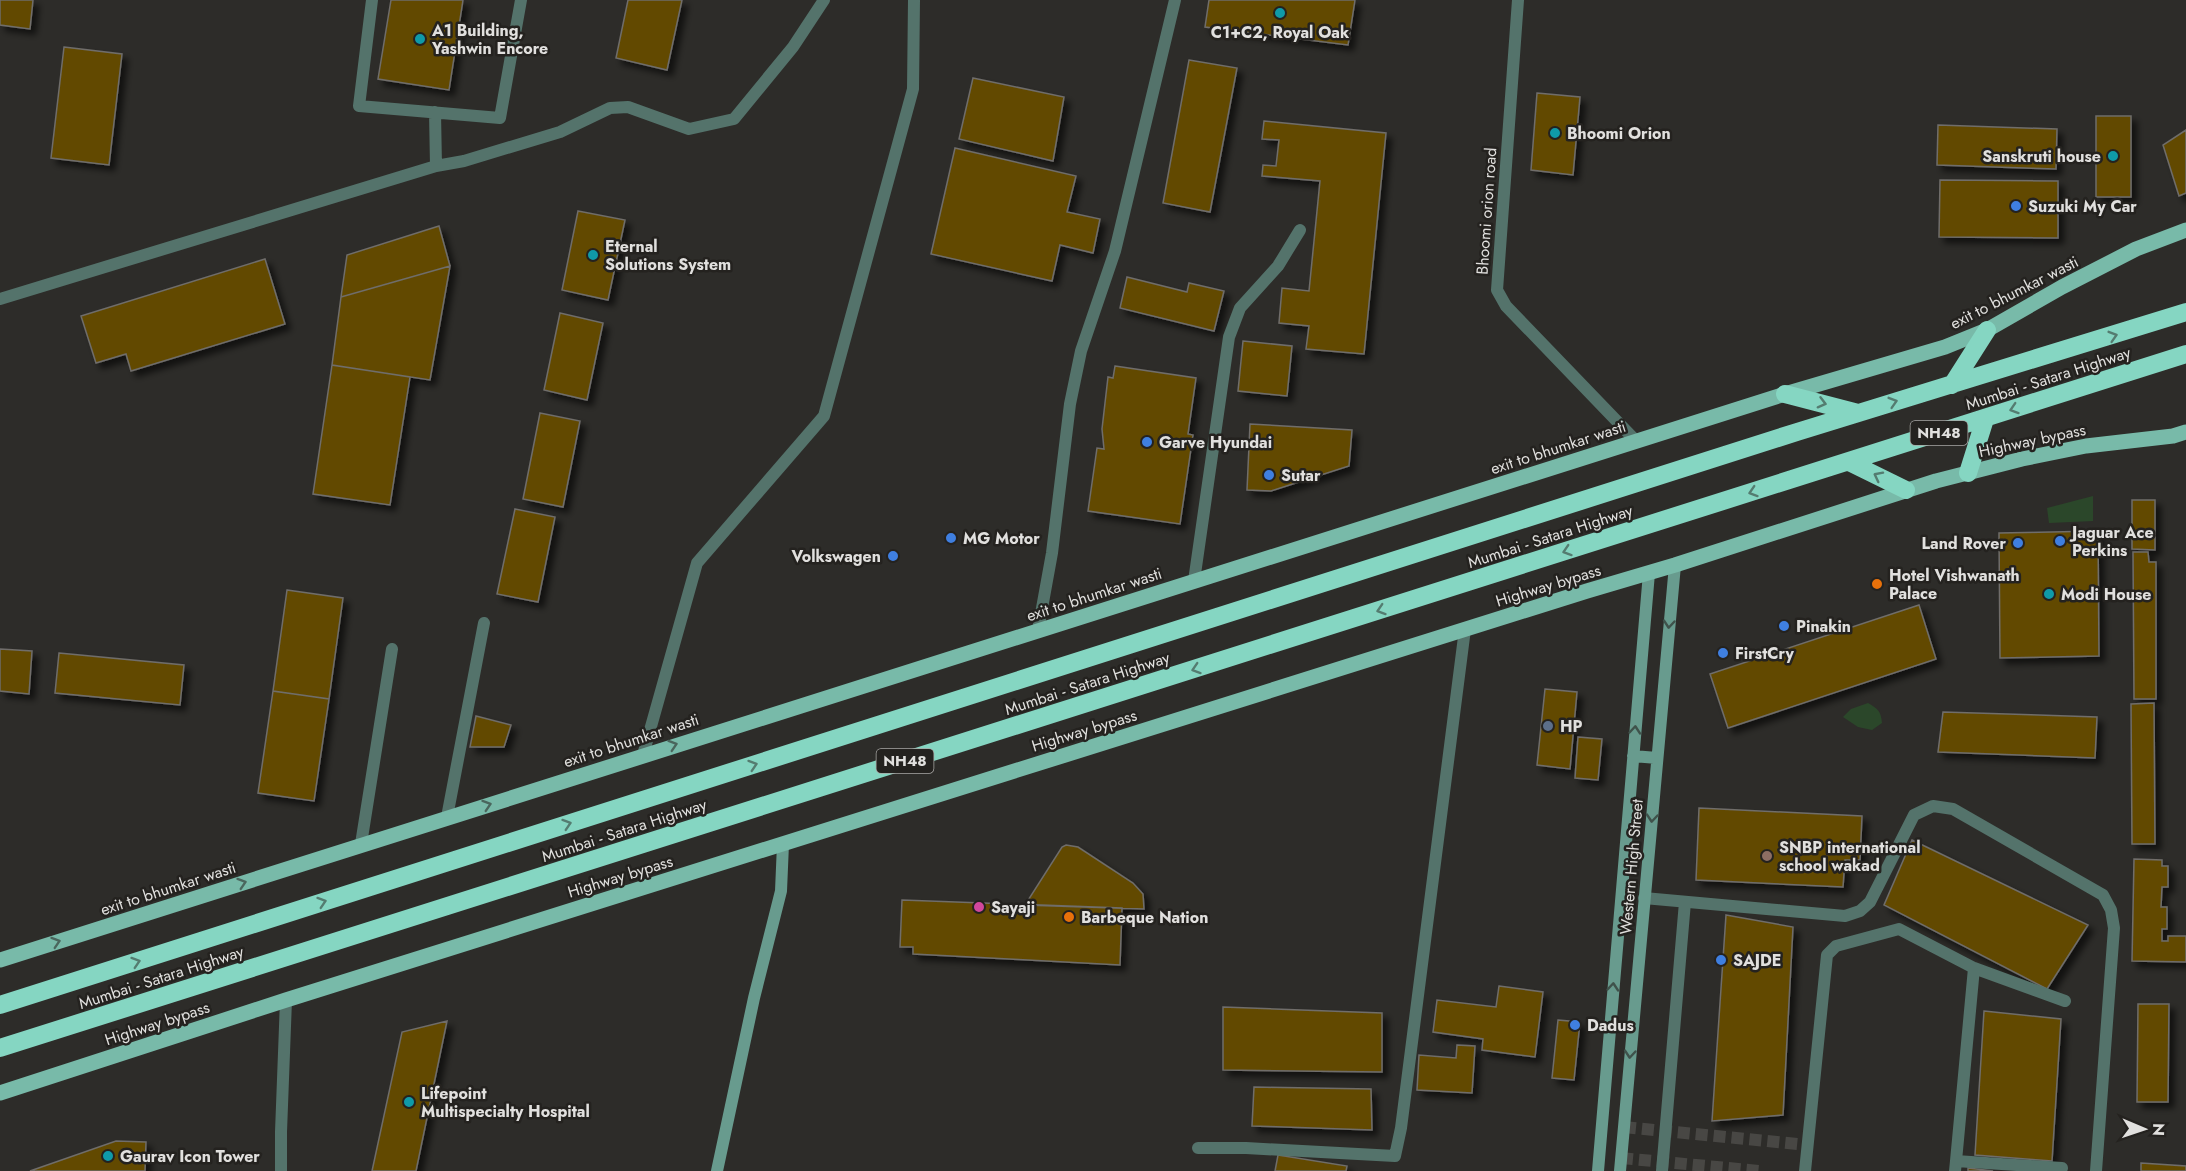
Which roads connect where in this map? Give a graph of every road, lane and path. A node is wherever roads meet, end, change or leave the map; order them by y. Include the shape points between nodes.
1 (372, 0) edge
2 (521, 0) edge
3 (824, 0) edge
4 (914, 0) edge
5 (1174, 0) edge
6 (1518, 0) edge
7 (435, 112) junction
8 (436, 166) junction
9 (1300, 230) dead end
10 (2186, 230) edge
11 (0, 299) edge
12 (2186, 312) edge
13 (1987, 330) junction
14 (2186, 354) edge
15 (1952, 385) junction
16 (1785, 394) junction
17 (1858, 413) junction
18 (1985, 419) junction
19 (2186, 432) edge
20 (1636, 441) junction
21 (1849, 462) junction
22 (1968, 473) junction
23 (1906, 490) junction
24 (1675, 565) junction
25 (1649, 573) junction
26 (1194, 581) junction
27 (484, 623) dead end
28 (1465, 629) junction
29 (1038, 630) junction
30 (392, 649) dead end
31 (644, 755) junction
32 (1633, 756) junction
33 (1657, 758) junction
34 (447, 818) junction
35 (361, 844) junction
36 (783, 844) junction
37 (1644, 898) junction
38 (1685, 902) junction
39 (0, 960) edge
40 (1974, 968) junction
41 (286, 1000) junction
42 (2065, 1001) dead end
43 (0, 1005) edge
44 (0, 1048) edge
45 (0, 1092) edge
46 (1600, 1138) junction
47 (1623, 1140) junction
48 (1198, 1148) dead end
49 (1955, 1166) edge
50 (2062, 1168) dead end
51 (281, 1171) edge
52 (717, 1171) edge
53 (1598, 1171) edge
54 (1620, 1171) edge
55 (1662, 1171) edge
56 (1805, 1171) edge
57 (2096, 1171) edge

1 - 7 street via 358,106
2 - 7 street via 500,118
3 - 8 street via 734,119 689,129 628,107 610,108 560,132
4 - 31 street via 914,89 824,416 697,562
5 - 29 street via 1115,251 1081,351
6 - 20 street, Bhoomi orion road via 1497,290 1506,306
7 - 8 street
8 - 11 street
9 - 26 street via 1278,266 1240,308 1229,337
10 - 13 main road, exit to bhumkar wasti via 2122,256
15 -> 12 highway, Mumbai - Satara Highway / NH48
13 - 15 highway
13 - 16 main road, exit to bhumkar wasti via 1945,347
14 -> 18 highway, Mumbai - Satara Highway / NH48
17 -> 15 highway, Mumbai - Satara Highway / NH48
16 -> 17 highway
16 - 20 main road, exit to bhumkar wasti
43 -> 17 highway, Mumbai - Satara Highway / NH48
18 - 21 highway, Mumbai - Satara Highway / NH48
18 - 22 highway
19 - 22 main road, Highway bypass via 2086,446
20 - 26 main road, exit to bhumkar wasti
23 -> 21 highway
21 -> 44 highway, Mumbai - Satara Highway / NH48
22 - 23 main road, Highway bypass
23 - 24 main road, Highway bypass
24 - 25 main road, Highway bypass
24 -> 33 street, Western High Street
25 - 28 main road, Highway bypass
32 -> 25 street, Western High Street
26 - 29 main road, exit to bhumkar wasti
27 - 34 street
28 - 36 main road, Highway bypass
28 - 48 street via 1395,1156
31 -> 29 main road, exit to bhumkar wasti
30 - 35 street
34 -> 31 main road, exit to bhumkar wasti
32 - 33 street
46 -> 32 street, Western High Street
33 -> 37 street, Western High Street
34 - 35 main road, exit to bhumkar wasti
39 -> 35 main road, exit to bhumkar wasti
36 - 41 main road, Highway bypass
36 - 52 street via 781,891
37 - 38 street
37 -> 47 street, Western High Street
38 - 55 street
38 - 57 street via 1845,916 1860,911 1870,902 1914,815 1933,806 1953,809 2103,895 2114,928
40 - 42 street
40 - 49 street
40 - 56 street via 1899,929 1836,946 1827,956
41 - 45 main road, Highway bypass
41 - 51 street
46 - 47 street
46 - 53 street, Western High Street
47 - 54 street, Western High Street
49 - 50 street

